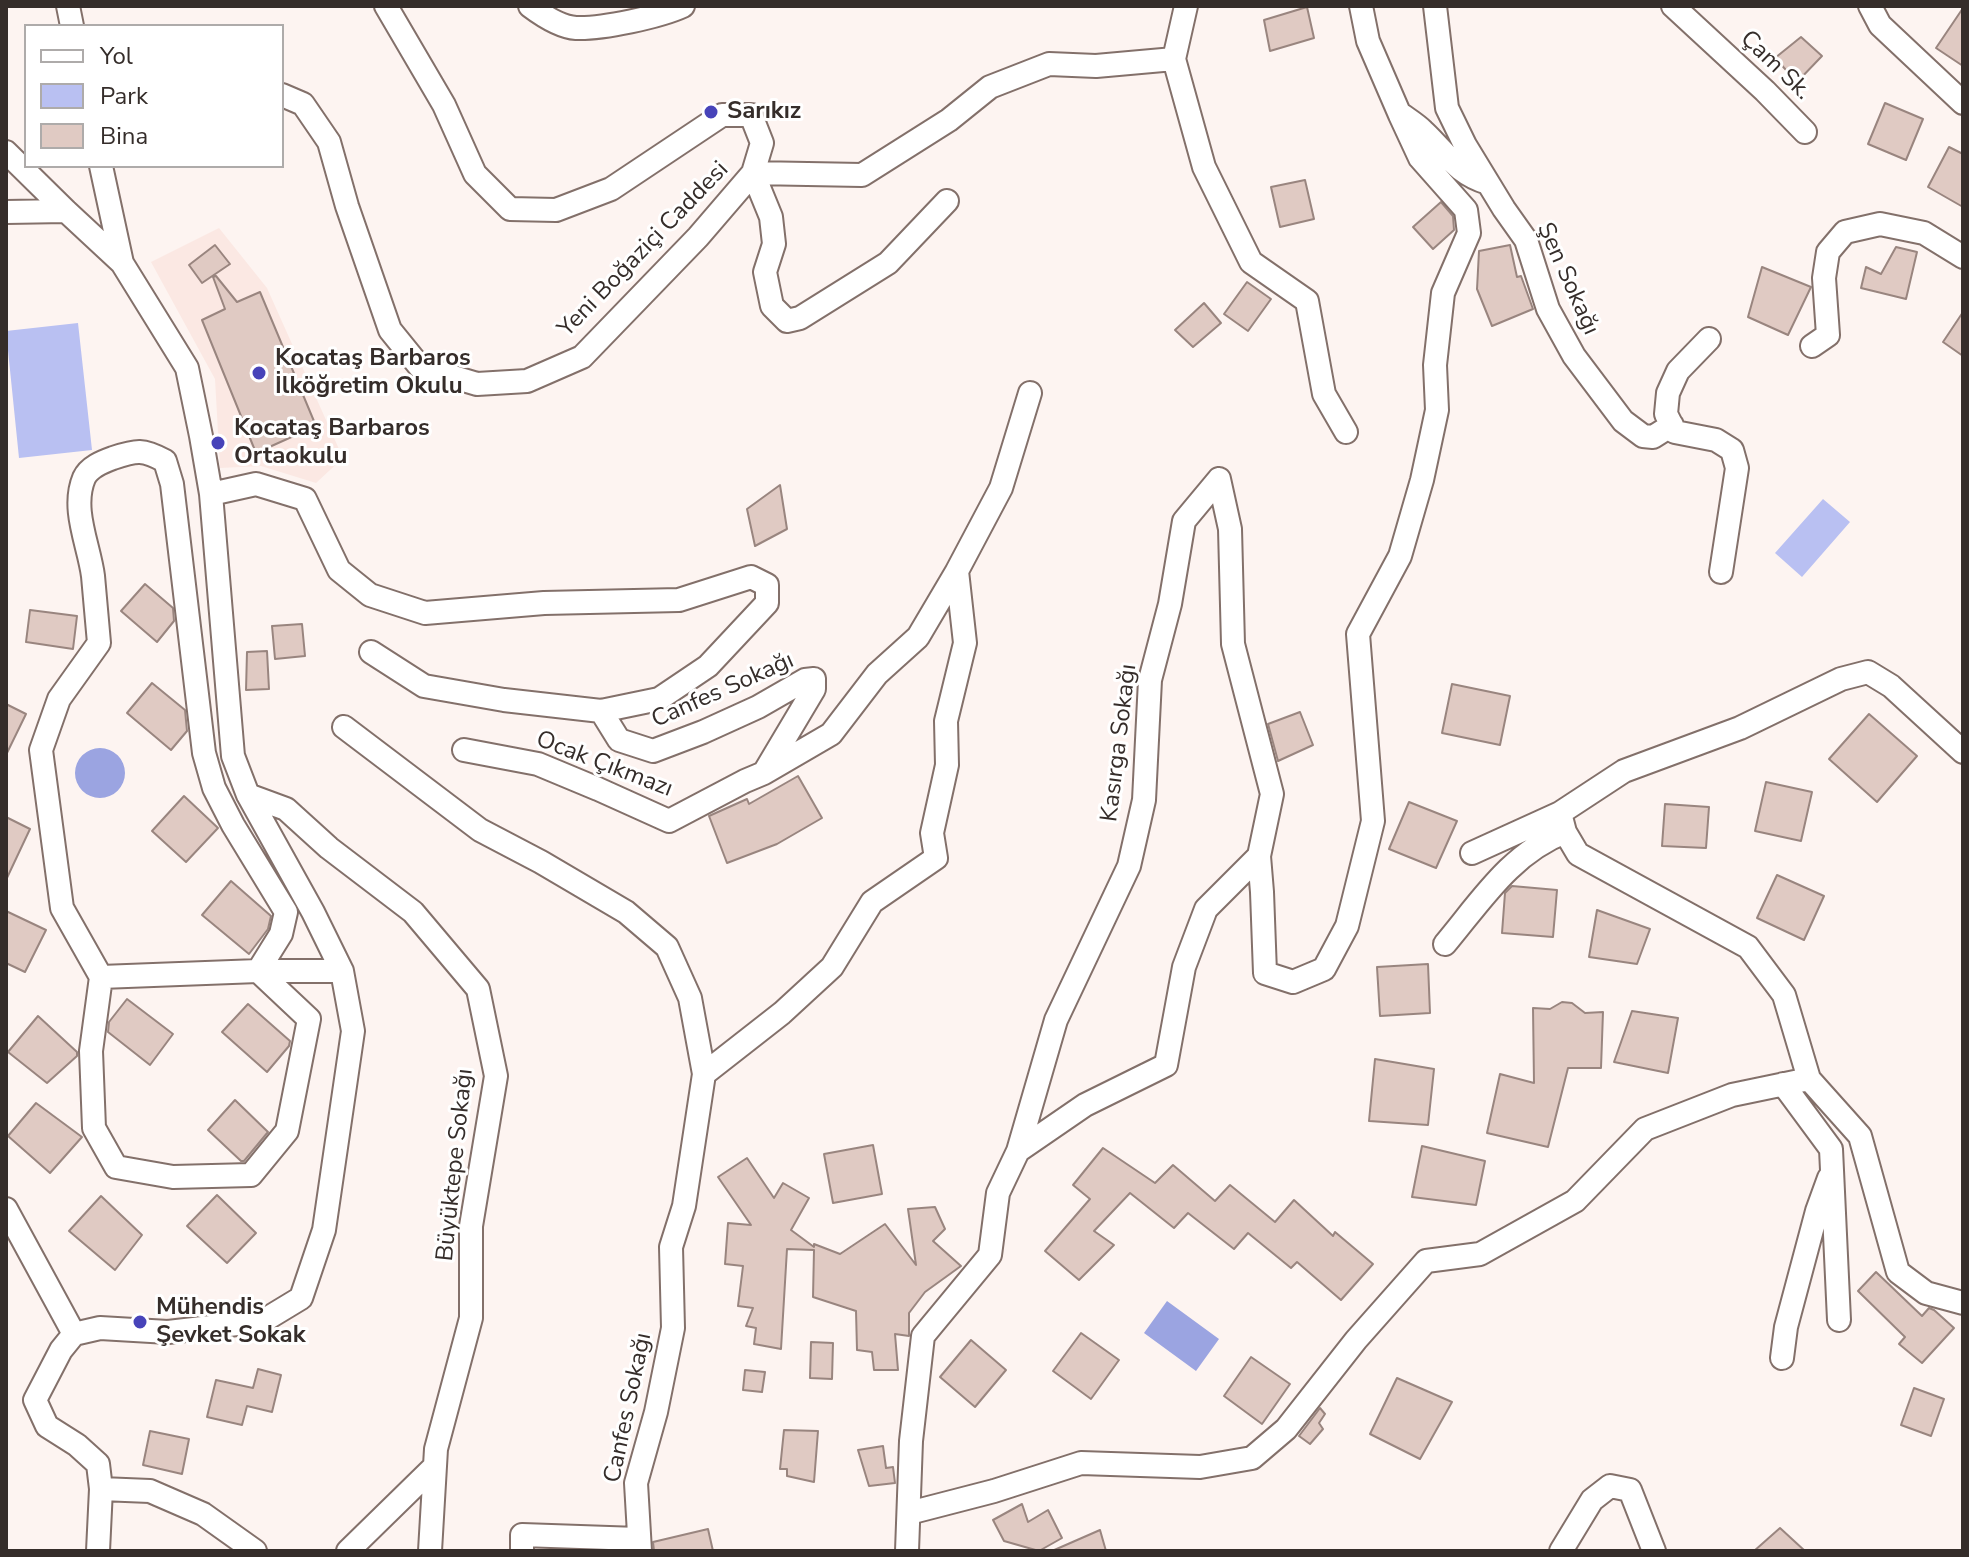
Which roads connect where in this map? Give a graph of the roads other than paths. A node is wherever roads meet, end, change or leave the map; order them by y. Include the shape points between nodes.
1 (386, 6) edge
2 (530, 6) edge
3 (683, 6) edge
4 (1186, 6) edge
5 (1361, 6) edge
6 (1435, 6) edge
7 (1673, 6) edge
8 (1876, 10) edge
9 (1174, 59) junction
10 (284, 96) edge
11 (1963, 103) edge
12 (1398, 112) junction
13 (1805, 132) dead end
14 (6, 152) edge
15 (101, 168) edge
16 (753, 173) junction
17 (1488, 183) junction
18 (947, 201) dead end
19 (66, 211) junction
20 (6, 212) edge
21 (1963, 257) edge
22 (122, 263) junction
23 (1709, 339) dead end
24 (1812, 346) dead end
25 (1030, 393) dead end
26 (1672, 425) junction
27 (1346, 432) dead end
28 (211, 494) junction
29 (957, 571) junction
30 (1721, 572) dead end
31 (371, 652) dead end
32 (601, 711) junction
33 (344, 727) dead end
34 (464, 750) dead end
35 (1963, 752) edge
36 (764, 773) junction
37 (248, 795) junction
38 (1562, 823) junction
39 (1472, 853) dead end
40 (1259, 856) junction
41 (1445, 944) dead end
42 (258, 971) junction
43 (342, 971) junction
44 (101, 977) junction
45 (704, 1074) junction
46 (1809, 1079) junction
47 (1783, 1084) junction
48 (1018, 1151) junction
49 (1832, 1170) junction
50 (6, 1209) edge
51 (1963, 1303) edge
52 (1839, 1320) dead end
53 (74, 1334) junction
54 (1782, 1358) dead end
55 (435, 1466) junction
56 (101, 1489) junction
57 (909, 1513) junction
58 (639, 1545) edge
59 (98, 1551) edge
60 (255, 1551) edge
61 (348, 1551) edge
62 (430, 1551) edge
63 (522, 1551) edge
64 (907, 1551) edge
65 (1561, 1551) edge
66 (1654, 1551) edge

1 - 16 street, Yeni Boğaziçi Caddesi via 444,105 475,174 510,209 556,210 611,189 722,115 751,115 762,143
2 - 3 street via 573,28 620,23
4 - 9 street
5 - 12 street via 1368,41
6 - 17 street, Şen Sokağı via 1447,108
7 - 13 street, Çam Sk.
8 - 11 street via 1880,25
9 - 16 street via 1049,64 990,87 862,175
9 - 27 street via 1204,167 1251,262 1307,301 1324,394
10 - 16 street, Yeni Boğaziçi Caddesi via 303,104 329,142 390,330 420,367 477,384 527,381 582,357
12 - 17 street via 1459,169
12 - 40 street via 1420,158 1466,210 1469,233 1443,293 1435,365 1437,410 1422,480 1400,556 1358,634 1373,821 1347,926 1324,969 1293,982 1265,973
14 - 19 street
15 - 22 street
16 - 18 street via 771,217 774,244 765,272 772,306 787,321 888,263
17 - 26 street, Şen Sokağı via 1526,240 1548,309 1605,399 1643,436 1653,437
19 - 20 street
19 - 22 street
21 - 24 street via 1910,230 1880,224 1845,232 1828,252 1828,335
22 - 28 street via 187,368
23 - 26 street via 1678,371 1668,393 1666,414
25 - 29 street via 1001,488
26 - 30 street via 1675,432 1716,440 1732,450 1737,468
28 - 32 street, Canfes Sokağı via 256,484 305,499 339,570 370,595 425,613 679,600 751,577 767,585 767,603 708,666 659,699
28 - 37 street via 233,756
29 - 36 street via 918,637 877,674 831,734
29 - 45 street via 965,643 946,721 947,765 932,833 936,858 872,902 832,967
31 - 32 street via 424,686
32 - 36 street, Canfes Sokağı via 619,740 653,751 814,679 814,689
33 - 45 street, Canfes Sokağı via 480,830 626,912 667,947 690,998
34 - 36 street, Ocak Çıkmazı via 538,764 669,821
35 - 38 street via 1891,686 1868,672 1624,771
37 - 43 street
37 - 55 street, Büyüktepe Sokağı via 286,809 413,912 478,989 496,1076 471,1226 471,1318
38 - 39 street
38 - 41 street via 1511,865
38 - 46 street via 1578,854 1748,947 1784,995
40 - 48 street via 1206,909 1184,967 1166,1065 1085,1105
40 - 48 street, Kasırga Sokağı via 1272,794 1233,644 1230,529 1219,479 1184,521 1150,680 1144,800 1129,866 1056,1020
42 - 43 street
42 - 44 street
42 - 44 street via 309,1019 287,1131 251,1175 173,1177 116,1167 94,1128 91,1051
42 - 44 street via 281,934 286,912 214,788 204,753 172,484 165,461 147,451 98,464 85,475 79,496 99,643 59,699 41,750 62,908
43 - 53 street via 353,1031 324,1230 301,1298 263,1321 168,1332 100,1328
45 - 58 street, Canfes Sokağı via 684,1206 671,1247 673,1328 636,1483
46 - 47 street
46 - 51 street via 1860,1136 1898,1272 1926,1293
47 - 49 street via 1831,1149
47 - 57 street via 1732,1095 1645,1129 1575,1201 1480,1254 1426,1261 1286,1429 1252,1458 1200,1467 1081,1463
48 - 57 street, Kasırga Sokağı via 998,1193 990,1255 923,1336
49 - 52 street
49 - 54 street via 1786,1327
50 - 53 street
53 - 56 street via 35,1400 47,1426 98,1464
55 - 61 street
55 - 62 street, Büyüktepe Sokağı
56 - 59 street
56 - 60 street via 150,1491 203,1514
57 - 64 street, Kasırga Sokağı
58 - 63 street via 522,1535
65 - 66 street via 1592,1500 1610,1486 1630,1490

